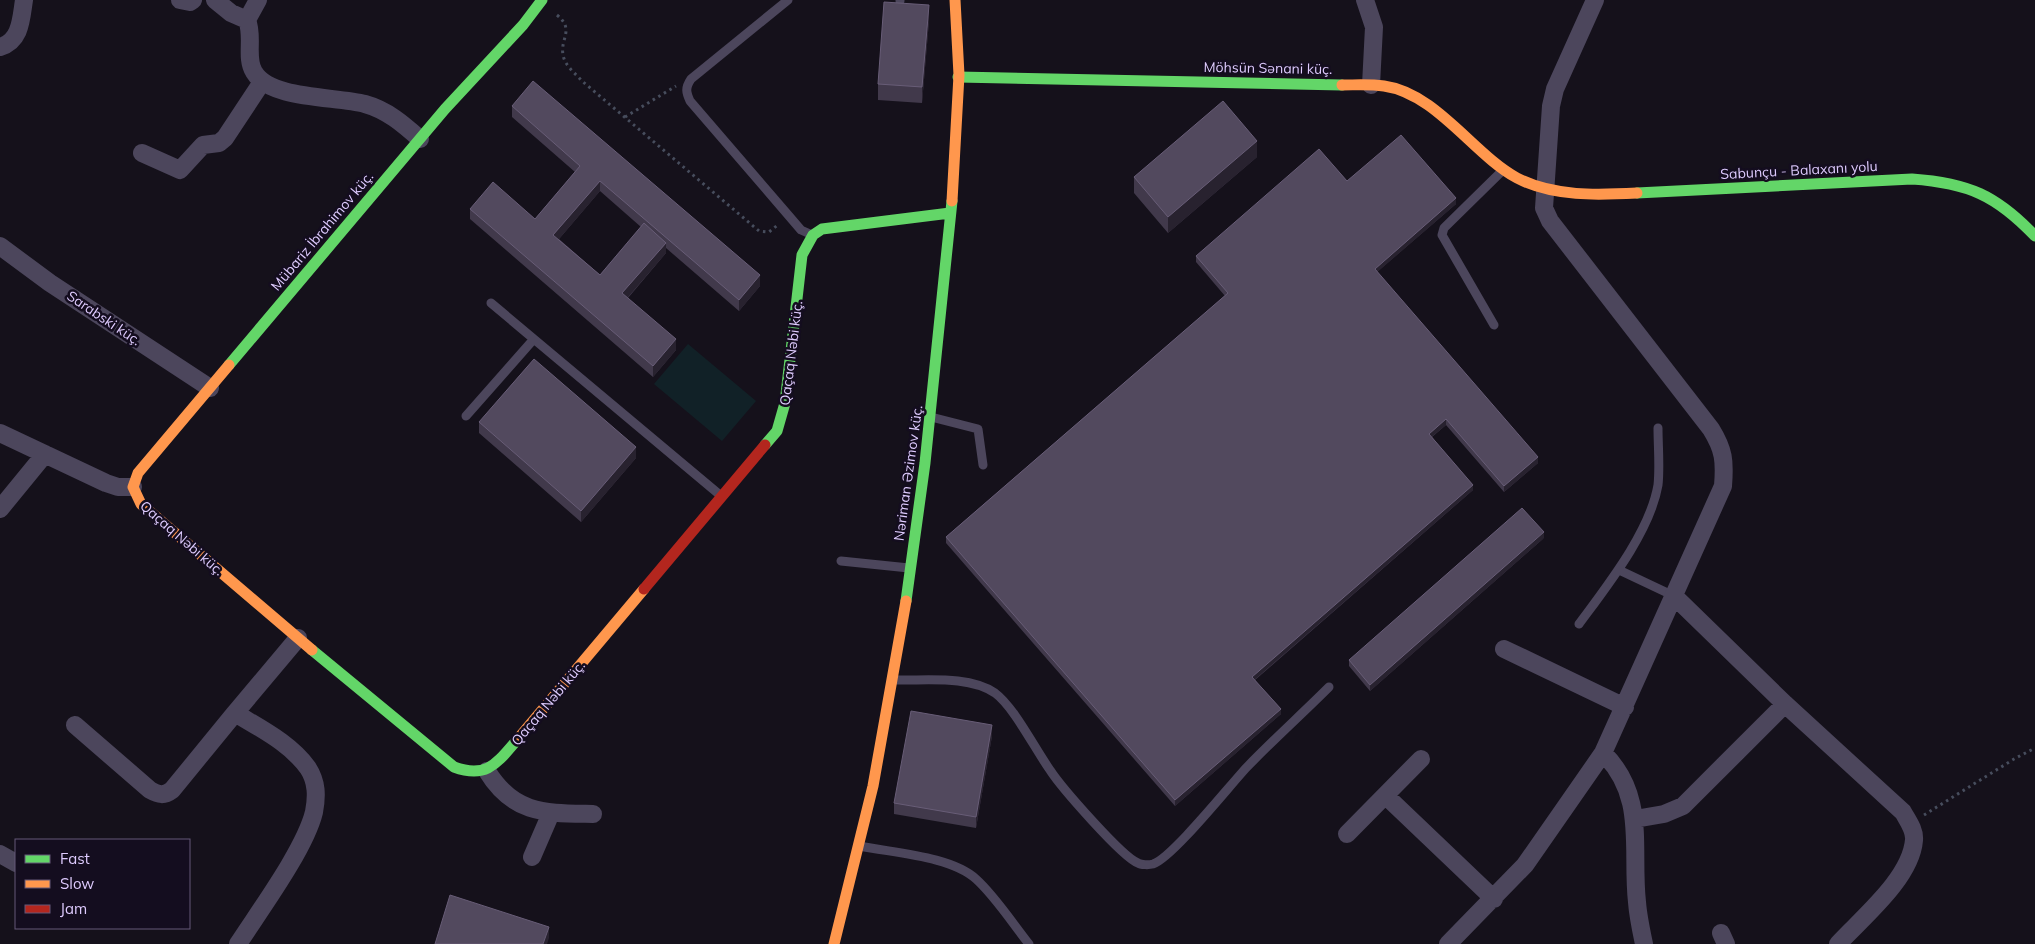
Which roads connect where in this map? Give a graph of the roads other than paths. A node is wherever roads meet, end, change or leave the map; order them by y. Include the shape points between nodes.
1 (24, 0) edge
2 (180, 0) edge
3 (193, 0) edge
4 (215, 0) edge
5 (258, 0) edge
6 (788, 0) edge
7 (955, 0) edge
8 (1364, 0) edge
9 (1595, 0) edge
10 (542, 1) edge
11 (247, 20) junction
12 (0, 46) edge
13 (958, 77) junction
14 (262, 82) junction
15 (1372, 85) junction
16 (420, 139) junction
17 (142, 153) dead end
18 (1504, 169) junction
19 (1546, 188) junction
20 (950, 213) junction
21 (813, 235) junction
22 (2035, 236) edge
23 (0, 246) edge
24 (491, 303) dead end
25 (1494, 325) dead end
26 (533, 340) junction
27 (210, 388) junction
28 (466, 416) dead end
29 (931, 417) junction
30 (1658, 428) dead end
31 (0, 433) edge
32 (44, 454) junction
33 (983, 465) dead end
34 (133, 488) junction
35 (722, 496) junction
36 (0, 509) edge
37 (841, 561) dead end
38 (909, 568) junction
39 (1619, 570) junction
40 (1674, 596) junction
41 (1579, 624) dead end
42 (298, 638) junction
43 (1504, 649) dead end
44 (892, 680) junction
45 (1329, 687) dead end
46 (1785, 704) junction
47 (1625, 707) junction
48 (236, 713) junction
49 (75, 725) dead end
50 (1603, 753) junction
51 (1421, 759) dead end
52 (487, 771) junction
53 (1386, 796) junction
54 (551, 813) junction
55 (593, 814) dead end
56 (1635, 819) junction
57 (1347, 834) dead end
58 (859, 846) junction
59 (0, 854) edge
60 (532, 857) dead end
61 (15, 863) edge
62 (1494, 899) junction
63 (238, 944) edge
64 (834, 944) edge
65 (1029, 944) edge
66 (1448, 944) edge
67 (1644, 944) edge
68 (1838, 944) edge

1 - 12 street via 18,34 13,41
2 - 3 street
4 - 11 street
5 - 11 street
6 - 21 lane via 686,86 690,101 789,216 802,230
7 - 13 street, Nəriman Əzimov küç.
8 - 15 street via 1374,27
9 - 19 street via 1554,89
10 - 16 street, Mübariz İbrahimov küç.
11 - 14 street via 252,32 250,63
13 - 15 street, Möhsün Sənani küç.
13 - 20 street, Nəriman Əzimov küç.
14 - 16 street via 276,89 366,104 398,119
14 - 17 street via 225,138 219,143 203,145 180,170
15 - 18 street, Möhsün Sənani küç. via 1399,91 1440,114
16 - 27 street, Mübariz İbrahimov küç.
18 - 19 street, Möhsün Sənani küç. via 1530,184
18 - 25 lane via 1444,228 1442,235
19 - 22 street, Sabunçu - Balaxanı yolu via 1570,193 1619,194 1912,179 1942,181 1991,196 2008,208
19 - 40 street via 1544,208 1550,221 1652,350 1721,446 1725,463 1723,486
20 - 21 street via 836,226
20 - 29 street, Nəriman Əzimov küç.
21 - 35 street, Qaçaq Nəbi küç. via 802,255 782,416 772,437
23 - 27 street, Sarabski küç.
24 - 26 lane
26 - 28 lane
26 - 35 lane
27 - 34 street, Mübariz İbrahimov küç. via 138,473
29 - 33 lane via 978,429
29 - 38 street, Nəriman Əzimov küç.
30 - 39 lane via 1658,484 1646,519
31 - 32 street, Qaçaq Nəbi küç.
32 - 34 street, Qaçaq Nəbi küç. via 106,483
32 - 36 street
34 - 42 street, Qaçaq Nəbi küç. via 141,504
35 - 52 street, Qaçaq Nəbi küç.
37 - 38 lane
38 - 44 street, Nəriman Əzimov küç.
39 - 40 lane
39 - 41 lane
40 - 46 street
40 - 47 street
42 - 48 street
42 - 52 street, Qaçaq Nəbi küç. via 454,766 475,773
43 - 47 street
44 - 45 lane via 961,682 982,686 996,694 1051,772 1121,852 1138,864 1152,864 1164,858 1248,766
44 - 58 street, Nəriman Əzimov küç.
46 - 56 street via 1683,806 1664,814
46 - 68 street via 1903,812 1911,824 1914,838 1910,860 1897,880
47 - 50 street
48 - 49 street via 165,795 150,790
48 - 63 street via 296,754 315,783 316,797 313,814 300,843
50 - 56 street via 1618,768
50 - 62 street via 1531,857
51 - 53 street
52 - 54 street via 496,786 518,804
53 - 57 street
53 - 62 street
54 - 55 street
54 - 60 street
56 - 67 street via 1637,901
58 - 64 street, Nəriman Əzimov küç.
58 - 65 lane via 960,868 976,879
59 - 61 street
62 - 66 street

